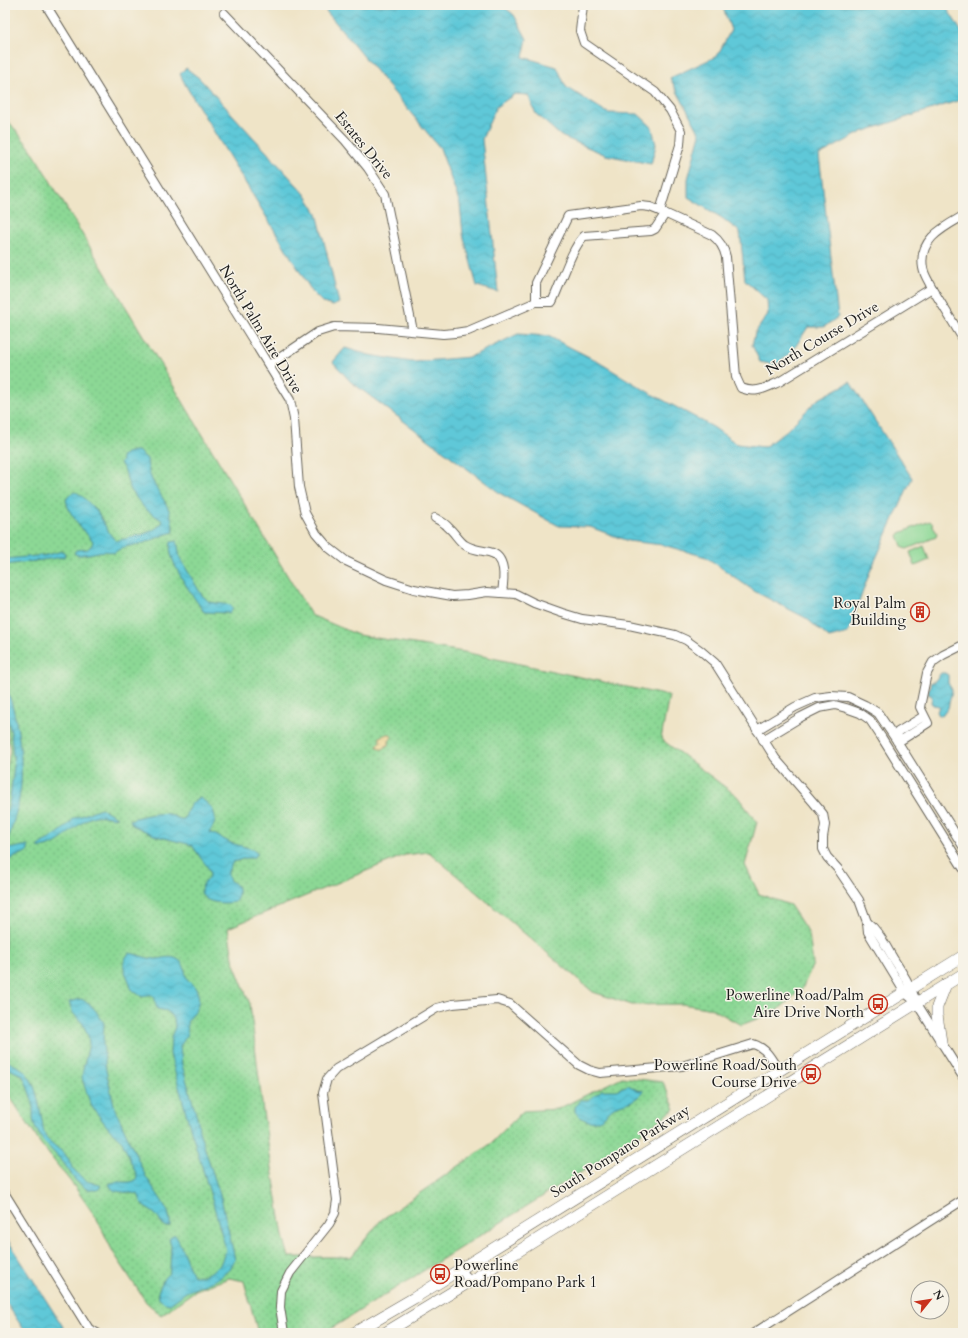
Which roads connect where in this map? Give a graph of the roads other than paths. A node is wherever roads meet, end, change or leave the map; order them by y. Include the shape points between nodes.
1 (46, 5) edge
2 (583, 5) edge
3 (224, 12) dead end
4 (662, 212) junction
5 (963, 216) edge
6 (932, 288) junction
7 (536, 302) junction
8 (413, 331) junction
9 (963, 339) edge
10 (269, 365) junction
11 (435, 518) dead end
12 (502, 593) junction
13 (963, 645) edge
14 (757, 730) junction
15 (763, 740) junction
16 (897, 741) junction
17 (933, 798) junction
18 (924, 805) junction
19 (963, 848) edge
20 (955, 855) junction
21 (963, 868) edge
22 (963, 956) edge
23 (963, 974) edge
24 (946, 984) junction
25 (908, 991) junction
26 (916, 1002) junction
27 (941, 1042) junction
28 (778, 1070) junction
29 (963, 1077) edge
30 (706, 1134) junction
31 (5, 1194) edge
32 (963, 1200) edge
33 (461, 1268) junction
34 (469, 1282) junction
35 (89, 1331) edge
36 (97, 1333) edge
37 (284, 1333) edge
38 (354, 1333) edge
39 (385, 1333) edge
40 (754, 1333) edge

1 - 10 street, North Palm Aire Drive
2 - 4 street via 580,31 584,43 655,92 670,110 682,131
3 - 8 street, Estates Drive via 344,140 368,168 384,194
4 - 6 street, North Course Drive via 712,235 724,249 736,377 741,388 750,392 780,382
4 - 7 street via 655,229 651,231 584,236 573,253 552,302
4 - 7 street, North Course Drive via 640,206 568,216 536,283
5 - 6 street via 938,231 922,254 923,270
6 - 9 street
7 - 8 street via 468,331 444,334
8 - 10 street via 334,327 318,332
10 - 12 street, North Palm Aire Drive via 290,400 294,419 299,487 305,514 316,533 330,549 352,564 386,580 414,589 452,596
11 - 12 street via 448,526 465,545 492,553 499,559 504,571
12 - 14 street, North Palm Aire Drive via 516,594 568,615 629,625 675,635 686,640 715,663
13 - 16 street via 933,662 927,673 920,707 926,720 898,732
14 - 15 street, North Palm Aire Drive
14 - 16 street via 795,706 815,698 848,697 878,713
15 - 18 street via 819,708 835,705 860,713 870,720
15 - 25 street, North Palm Aire Drive via 775,758 823,814 824,849 827,857 859,900 868,932
16 - 17 street
17 - 18 street
17 - 19 street
18 - 20 street
19 - 20 street
20 - 21 street
22 - 25 main road, South Pompano Parkway
23 - 24 main road, South Pompano Parkway
24 - 26 main road, South Pompano Parkway
24 - 27 main road via 937,1007
25 - 26 street, North Palm Aire Drive
25 - 28 main road, South Pompano Parkway
26 - 27 street, North Palm Aire Drive
26 - 30 main road, South Pompano Parkway
27 - 29 street, North Palm Aire Drive
28 - 30 main road via 770,1087 716,1120
28 - 33 main road, South Pompano Parkway
28 - 37 street via 768,1053 753,1044 682,1066 600,1073 579,1065 510,1004 497,1000 437,1008 336,1069 327,1079 323,1093 336,1200 335,1213 290,1273 281,1291 280,1306
30 - 34 main road, South Pompano Parkway
31 - 35 street
32 - 40 street
33 - 34 street
33 - 38 main road, South Pompano Parkway
34 - 39 main road, South Pompano Parkway
35 - 36 street

